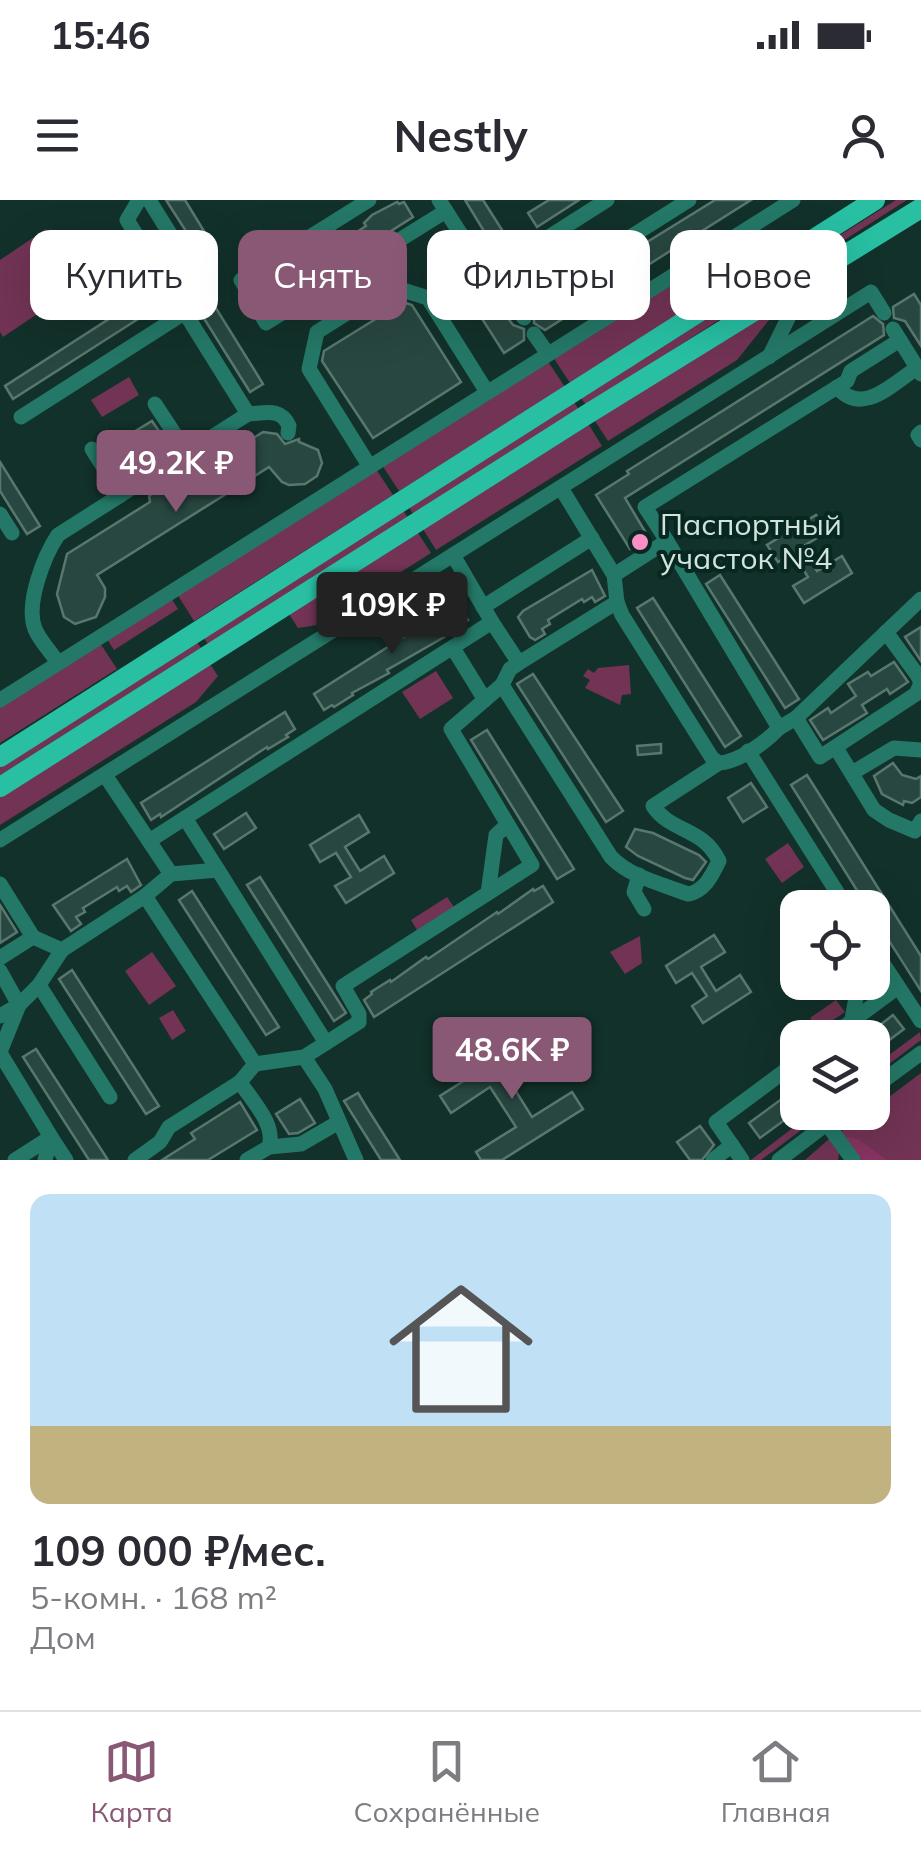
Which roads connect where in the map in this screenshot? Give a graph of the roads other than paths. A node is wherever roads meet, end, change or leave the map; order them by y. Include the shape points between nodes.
1 (139, 200) edge
2 (149, 200) edge
3 (369, 200) edge
4 (607, 200) edge
5 (689, 200) edge
6 (793, 200) edge
7 (875, 200) edge
8 (442, 206) edge
9 (921, 208) edge
10 (133, 230) edge
11 (167, 230) edge
12 (458, 230) edge
13 (558, 230) edge
14 (644, 230) edge
15 (744, 230) edge
16 (827, 230) edge
17 (847, 253) edge
18 (670, 277) edge
19 (884, 313) dead end
20 (173, 320) edge
21 (188, 320) edge
22 (688, 320) edge
23 (740, 320) edge
24 (787, 320) edge
25 (534, 334) dead end
26 (548, 354) junction
27 (769, 357) junction
28 (919, 371) edge
29 (838, 387) junction
30 (488, 392) junction
31 (155, 404) dead end
32 (248, 414) junction
33 (21, 417) dead end
34 (288, 432) dead end
35 (921, 432) edge
36 (921, 440) edge
37 (92, 449) dead end
38 (187, 453) junction
39 (370, 467) junction
40 (561, 488) junction
41 (121, 495) junction
42 (0, 515) edge
43 (12, 532) dead end
44 (592, 538) junction
45 (667, 541) junction
46 (453, 556) junction
47 (614, 575) junction
48 (921, 599) edge
49 (618, 602) junction
50 (483, 607) junction
51 (492, 622) junction
52 (886, 632) junction
53 (453, 648) junction
54 (519, 662) junction
55 (58, 664) junction
56 (919, 675) edge
57 (502, 685) junction
58 (0, 700) edge
59 (485, 700) junction
60 (796, 718) junction
61 (779, 728) junction
62 (836, 748) junction
63 (748, 750) junction
64 (921, 750) edge
65 (0, 757) edge
66 (719, 762) junction
67 (852, 773) junction
68 (105, 774) junction
69 (0, 786) edge
70 (184, 818) junction
71 (507, 825) junction
72 (919, 828) edge
73 (0, 840) edge
74 (149, 841) junction
75 (218, 870) junction
76 (171, 874) junction
77 (639, 875) junction
78 (0, 884) edge
79 (837, 890) edge
80 (488, 894) junction
81 (146, 896) junction
82 (644, 909) dead end
83 (33, 937) junction
84 (62, 950) junction
85 (0, 958) edge
86 (0, 971) edge
87 (890, 975) edge
88 (39, 985) junction
89 (898, 987) junction
90 (856, 1000) edge
91 (19, 1005) junction
92 (0, 1016) edge
93 (852, 1019) joint
94 (921, 1021) edge
95 (326, 1043) junction
96 (0, 1052) edge
97 (921, 1053) edge
98 (304, 1058) junction
99 (254, 1064) junction
100 (780, 1074) edge
101 (890, 1076) edge
102 (240, 1082) junction
103 (110, 1097) dead end
104 (338, 1122) junction
105 (818, 1130) edge
106 (830, 1130) edge
107 (51, 1137) junction
108 (732, 1145) junction
109 (269, 1147) junction
110 (14, 1160) edge
111 (45, 1160) edge
112 (66, 1160) edge
113 (135, 1160) edge
114 (247, 1160) edge
115 (356, 1160) edge
116 (712, 1160) edge
117 (742, 1160) edge
118 (779, 1160) edge
119 (853, 1160) edge

1 - 10 street via 127,220
2 - 11 street
3 - 8 street via 241,280 266,322
4 - 13 street
5 - 14 street
6 - 15 street
7 - 16 main road
8 - 12 street
9 - 17 main road
18 - 26 street
19 - 27 street via 871,292
20 - 33 street
21 - 32 street
22 - 65 main road
23 - 69 main road
24 - 27 street
25 - 26 street
26 - 30 street
27 - 40 street
28 - 29 street via 864,401
28 - 29 street via 897,334
29 - 45 street via 645,507
30 - 39 street
30 - 39 street via 428,298 390,286 317,332 308,369
31 - 38 street
32 - 34 street via 282,414
32 - 38 street
35 - 36 street
37 - 41 street
38 - 41 street
39 - 55 street
40 - 44 street
40 - 46 street
41 - 55 street via 58,535 47,551 33,626
42 - 43 street
44 - 47 street
44 - 50 street
45 - 47 street
45 - 61 street
46 - 50 street
46 - 68 street
47 - 49 street
48 - 52 street
49 - 54 street
49 - 66 street
50 - 51 street
51 - 53 street
51 - 54 street
52 - 56 street
52 - 60 street
53 - 59 street
53 - 70 street
54 - 57 street
55 - 58 street
56 - 62 street via 916,694
57 - 59 street
57 - 77 street via 610,857
59 - 71 street via 451,730
60 - 61 street
60 - 62 street via 820,757
61 - 63 street
62 - 67 street
63 - 66 street
63 - 79 street
64 - 67 street via 894,748
66 - 77 street via 652,806 712,846 719,861 709,881 688,894
67 - 72 street via 874,810
68 - 73 street
68 - 74 street
70 - 74 street
70 - 75 street
71 - 80 street via 496,835
71 - 80 street via 532,865
74 - 76 street
75 - 76 street
75 - 95 street
76 - 81 street
77 - 82 street via 634,892
78 - 83 street
80 - 95 street via 343,986 358,1022
81 - 84 street
81 - 99 street
83 - 84 street
83 - 85 street
84 - 88 street
86 - 91 street
87 - 89 street
88 - 91 street
88 - 103 street
89 - 93 street
89 - 94 street
90 - 93 street
91 - 92 street
91 - 96 street
95 - 98 street
96 - 107 street
97 - 101 street
98 - 99 street
98 - 104 street
99 - 102 street
100 - 108 street via 716,1122
102 - 109 street via 268,1124
102 - 113 street
104 - 109 street via 302,1144
104 - 115 street
105 - 118 street
106 - 119 street
107 - 110 street
107 - 111 street
107 - 112 street
108 - 116 street
108 - 117 street
109 - 114 street

